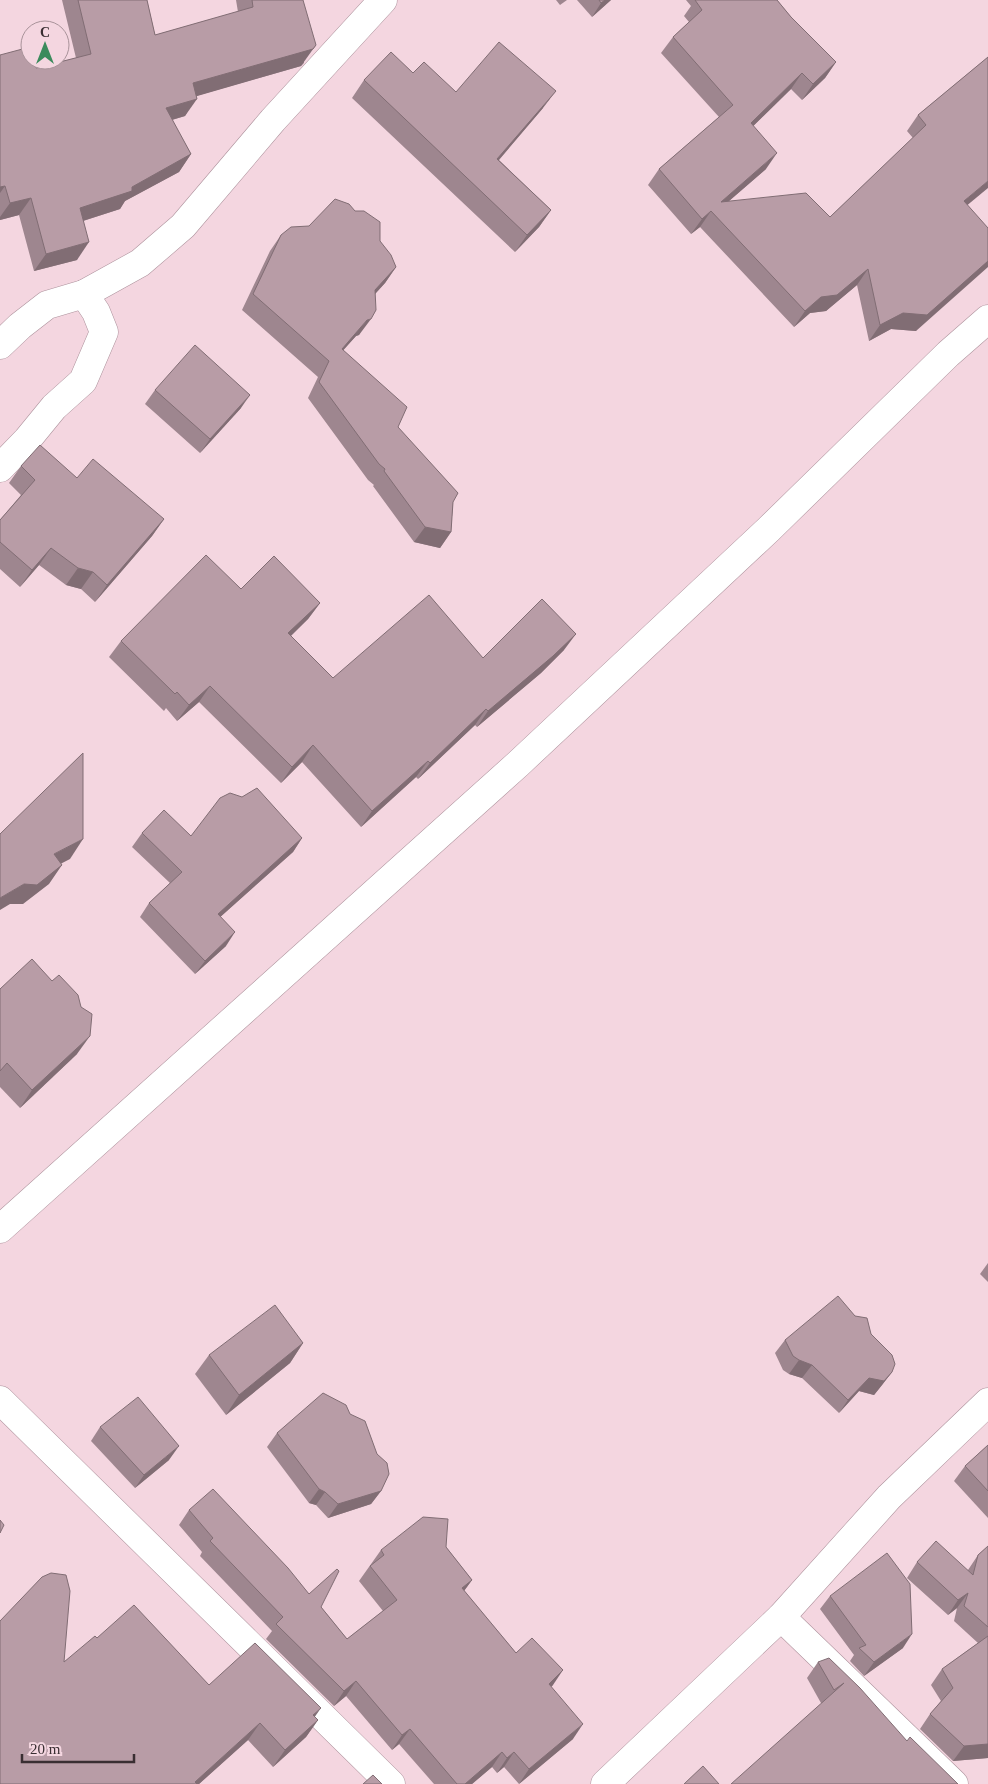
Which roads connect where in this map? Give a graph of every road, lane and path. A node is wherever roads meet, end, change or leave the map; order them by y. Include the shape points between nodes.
1 (383, 0) edge
2 (84, 294) junction
3 (47, 305) junction
4 (988, 319) edge
5 (0, 320) edge
6 (0, 345) edge
7 (0, 468) edge
8 (0, 1229) edge
9 (0, 1400) edge
10 (988, 1402) edge
11 (781, 1617) junction
12 (392, 1784) edge
13 (605, 1784) edge
14 (954, 1784) edge

1 - 2 street via 273,120 183,226 140,263
2 - 3 street
2 - 7 street via 104,332 83,381 54,407
3 - 5 street
3 - 6 street
4 - 8 street via 948,354 769,530 518,764
9 - 12 street
10 - 11 street via 889,1497
11 - 13 street
11 - 14 street

